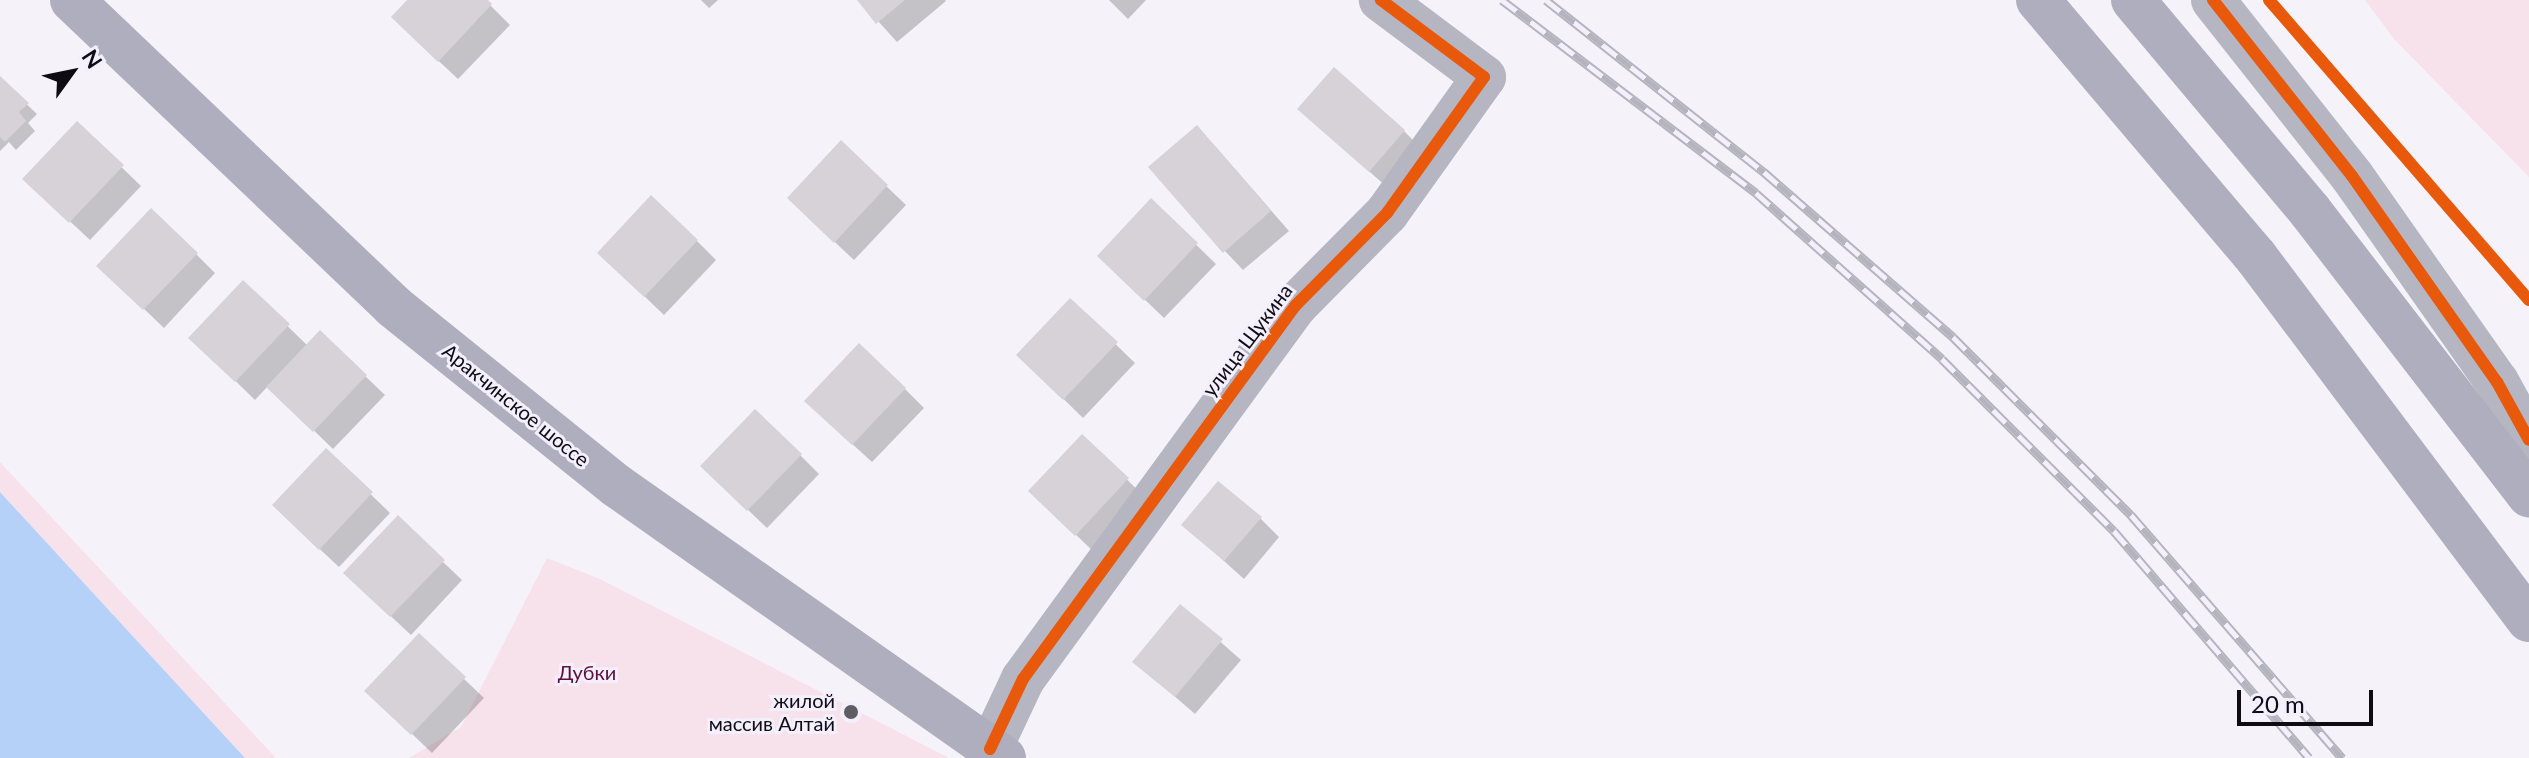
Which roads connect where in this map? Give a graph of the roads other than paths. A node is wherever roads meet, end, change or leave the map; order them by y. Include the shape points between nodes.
1 (72, 0) edge
2 (1381, 0) edge
3 (2038, 0) edge
4 (2133, 0) edge
5 (2213, 0) edge
6 (2529, 440) edge
7 (2529, 495) edge
8 (2529, 620) edge
9 (997, 754) edge

1 - 9 main road, Аракчинское шоссе via 393,306 617,486
2 - 9 street, улица Щукина via 1484,77 1387,213 1295,306 1023,679
3 - 8 main road via 2256,257
4 - 7 main road via 2310,211
5 - 6 street via 2352,176 2497,382

